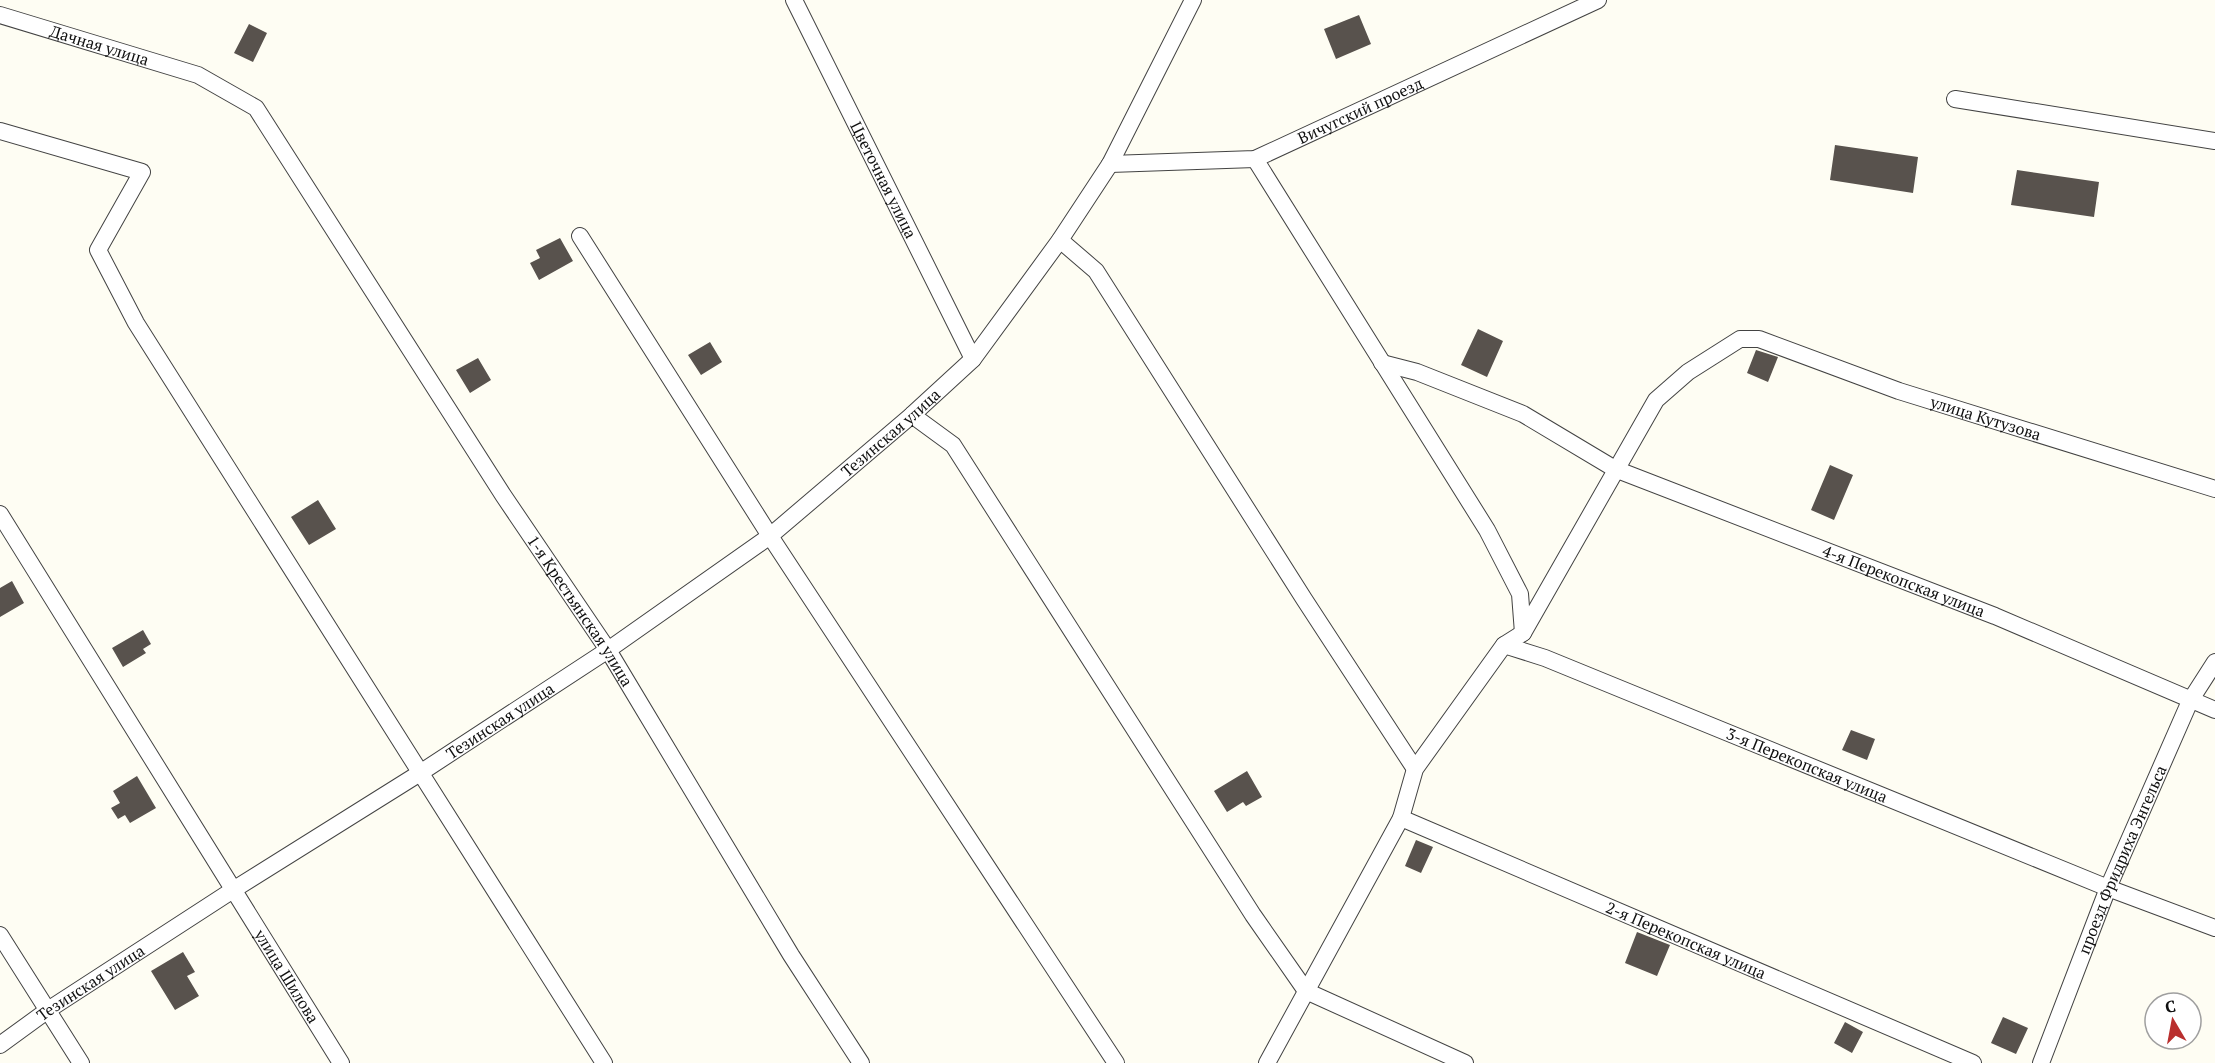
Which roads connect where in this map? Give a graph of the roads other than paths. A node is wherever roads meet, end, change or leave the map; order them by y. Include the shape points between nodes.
1 (794, 0) edge
2 (1192, 0) edge
3 (1598, 0) edge
4 (0, 15) edge
5 (1955, 99) dead end
6 (0, 131) edge
7 (2215, 141) edge
8 (1255, 159) junction
9 (290, 163) joint
10 (1110, 165) junction
11 (580, 236) dead end
12 (1060, 240) junction
13 (973, 359) junction
14 (1382, 363) junction
15 (912, 415) junction
16 (1615, 470) junction
17 (2215, 489) edge
18 (0, 514) edge
19 (770, 536) junction
20 (1523, 633) junction
21 (1504, 645) junction
22 (608, 650) junction
23 (2215, 662) edge
24 (2190, 700) junction
25 (2215, 710) edge
26 (1415, 769) junction
27 (420, 773) junction
28 (1401, 818) junction
29 (2108, 888) junction
30 (233, 890) junction
31 (2215, 928) edge
32 (0, 935) edge
33 (1306, 991) junction
34 (48, 1010) junction
35 (0, 1046) edge
36 (81, 1063) edge
37 (341, 1063) edge
38 (604, 1063) edge
39 (861, 1063) edge
40 (1116, 1063) edge
41 (1267, 1063) edge
42 (1465, 1063) edge
43 (1973, 1063) edge
44 (2041, 1063) edge

1 - 13 street, Цветочная улица
2 - 10 street, Тезинская улица
3 - 8 street, Вичугский проезд
4 - 9 street, Дачная улица via 198,75 256,108
5 - 7 street
6 - 27 street via 142,172 98,250 136,323
8 - 10 street, Вичугский проезд
8 - 14 street
9 - 22 street, 1-я Крестьянская улица via 503,495
10 - 12 street, Тезинская улица
11 - 19 street
12 - 13 street, Тезинская улица
12 - 26 street via 1096,271
13 - 15 street, Тезинская улица
14 - 16 street, 4-я Перекопская улица via 1417,372 1523,414
14 - 20 street via 1487,530 1520,594
15 - 19 street, Тезинская улица
15 - 33 street via 953,445 1253,915
16 - 17 street, улица Кутузова via 1656,400 1688,372 1740,339 1759,339 1899,391
16 - 20 street
16 - 24 street, 4-я Перекопская улица via 1995,616
18 - 30 street, улица Шилова
19 - 22 street, Тезинская улица
19 - 40 street
20 - 21 street
21 - 26 street
21 - 29 street, 3-я Перекопская улица via 1545,658
22 - 27 street, Тезинская улица
22 - 39 street, 1-я Крестьянская улица via 791,955
23 - 24 street, проезд Фридриха Энгельса
24 - 25 street, 4-я Перекопская улица
24 - 29 street, проезд Фридриха Энгельса
26 - 28 street
27 - 30 street, Тезинская улица
27 - 38 street
28 - 33 street
28 - 43 street, 2-я Перекопская улица
29 - 31 street, 3-я Перекопская улица
29 - 44 street, проезд Фридриха Энгельса
30 - 34 street, Тезинская улица
30 - 37 street, улица Шилова
32 - 34 street
33 - 41 street
33 - 42 street
34 - 35 street, Тезинская улица
34 - 36 street

